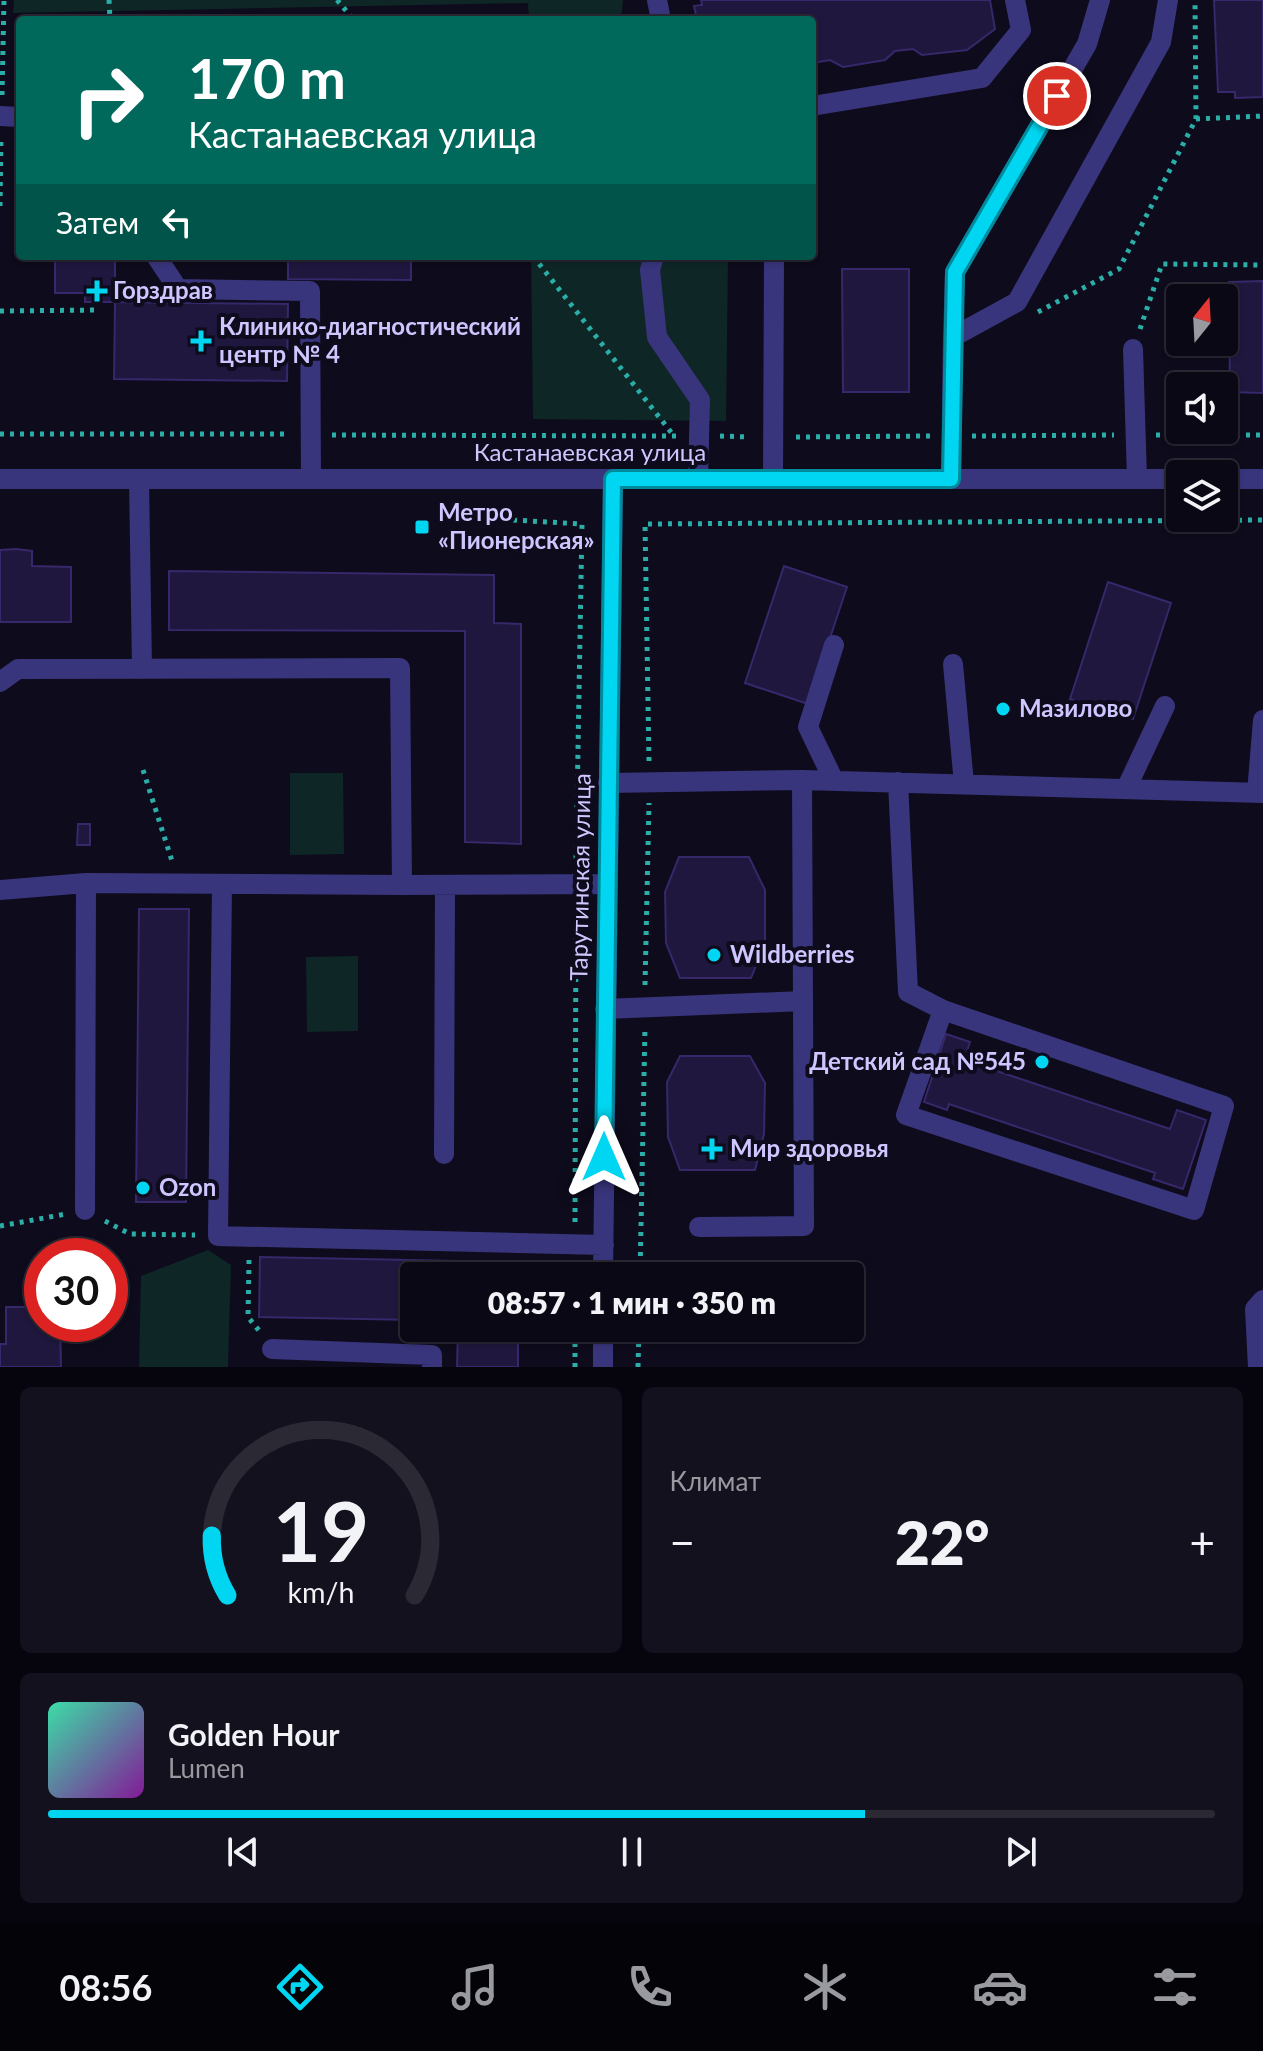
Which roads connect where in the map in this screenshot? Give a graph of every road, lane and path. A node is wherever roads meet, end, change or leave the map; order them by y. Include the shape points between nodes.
1 (337, 0) edge
2 (1015, 0) edge
3 (1100, 0) edge
4 (1168, 0) edge
5 (1195, 0) edge
6 (351, 16) edge
7 (816, 105) edge
8 (1263, 116) edge
9 (1196, 119) junction
10 (159, 260) edge
11 (536, 260) edge
12 (653, 260) edge
13 (774, 260) edge
14 (1263, 265) edge
15 (98, 310) dead end
16 (0, 311) edge
17 (1036, 313) dead end
18 (953, 337) junction
19 (1133, 349) joint
20 (0, 434) edge
21 (311, 434) junction
22 (1136, 435) junction
23 (1263, 435) edge
24 (674, 436) junction
25 (699, 436) junction
26 (951, 436) junction
27 (773, 437) junction
28 (0, 479) edge
29 (139, 479) junction
30 (311, 479) junction
31 (613, 479) junction
32 (698, 479) junction
33 (773, 479) junction
34 (951, 479) junction
35 (1137, 479) junction
36 (1166, 479) edge
37 (1238, 479) edge
38 (1263, 479) edge
39 (834, 645) dead end
40 (953, 664) dead end
41 (142, 669) junction
42 (0, 682) edge
43 (1165, 706) dead end
44 (1263, 720) edge
45 (143, 770) dead end
46 (802, 780) junction
47 (834, 781) junction
48 (898, 782) junction
49 (608, 783) junction
50 (964, 784) junction
51 (1126, 789) junction
52 (1260, 793) edge
53 (86, 883) junction
54 (180, 883) junction
55 (222, 884) junction
56 (607, 884) junction
57 (402, 885) junction
58 (445, 885) junction
59 (0, 890) edge
60 (803, 1001) junction
61 (605, 1009) junction
62 (943, 1010) junction
63 (444, 1154) dead end
64 (85, 1210) junction
65 (0, 1226) edge
66 (699, 1227) dead end
67 (218, 1236) junction
68 (604, 1245) junction
69 (603, 1262) edge
70 (1263, 1300) edge
71 (575, 1342) edge
72 (603, 1342) edge
73 (639, 1342) edge
74 (272, 1349) joint
75 (432, 1367) edge
76 (575, 1367) edge
77 (603, 1367) edge
78 (638, 1367) edge
79 (1258, 1367) edge

1 - 6 path
2 - 7 street via 1021,30 982,78
3 - 18 street via 1087,44 955,272
4 - 18 street via 1161,42 1017,302
5 - 9 path
8 - 9 path
9 - 17 path via 1119,269
10 - 21 street via 178,289 310,291
11 - 24 path
12 - 25 street via 657,337 700,400
13 - 27 street
14 - 19 path via 1162,264
15 - 16 path
18 - 26 street
19 - 22 street
20 - 21 path
21 - 24 path
21 - 30 street
22 - 23 path
22 - 26 path
22 - 35 street
24 - 25 path
25 - 27 path
25 - 32 street
26 - 27 path
26 - 34 street
27 - 33 street
28 - 29 street, Кастанаевская улица
29 - 30 street, Кастанаевская улица
29 - 41 street
30 - 31 street, Кастанаевская улица
31 - 32 street, Кастанаевская улица
31 - 49 street, Тарутинская улица
32 - 33 street, Кастанаевская улица
33 - 34 street, Кастанаевская улица
34 - 35 street, Кастанаевская улица
35 - 36 street, Кастанаевская улица
37 - 38 street
39 - 47 street via 808,727
40 - 50 street
41 - 42 street via 18,669
41 - 57 street via 400,668
43 - 51 street
44 - 52 street
45 - 54 path
46 - 47 street
46 - 49 street
46 - 60 street
47 - 48 street
48 - 50 street
48 - 62 street via 908,992
49 - 56 street, Тарутинская улица
50 - 51 street
51 - 52 street
53 - 54 street
53 - 59 street
53 - 64 street
54 - 55 street
55 - 57 street
55 - 67 street
56 - 58 street
56 - 61 street, Тарутинская улица
57 - 58 street
58 - 63 street
60 - 61 street
60 - 66 street via 804,1226
61 - 68 street, Тарутинская улица
62 - 62 street via 906,1115 1194,1210 1224,1106
64 - 65 path
64 - 67 path via 130,1234
67 - 68 street
67 - 74 path via 249,1260 248,1317
68 - 69 street, Тарутинская улица
70 - 79 street via 1255,1309
71 - 76 path
72 - 77 street
73 - 78 path
74 - 75 street via 432,1355

